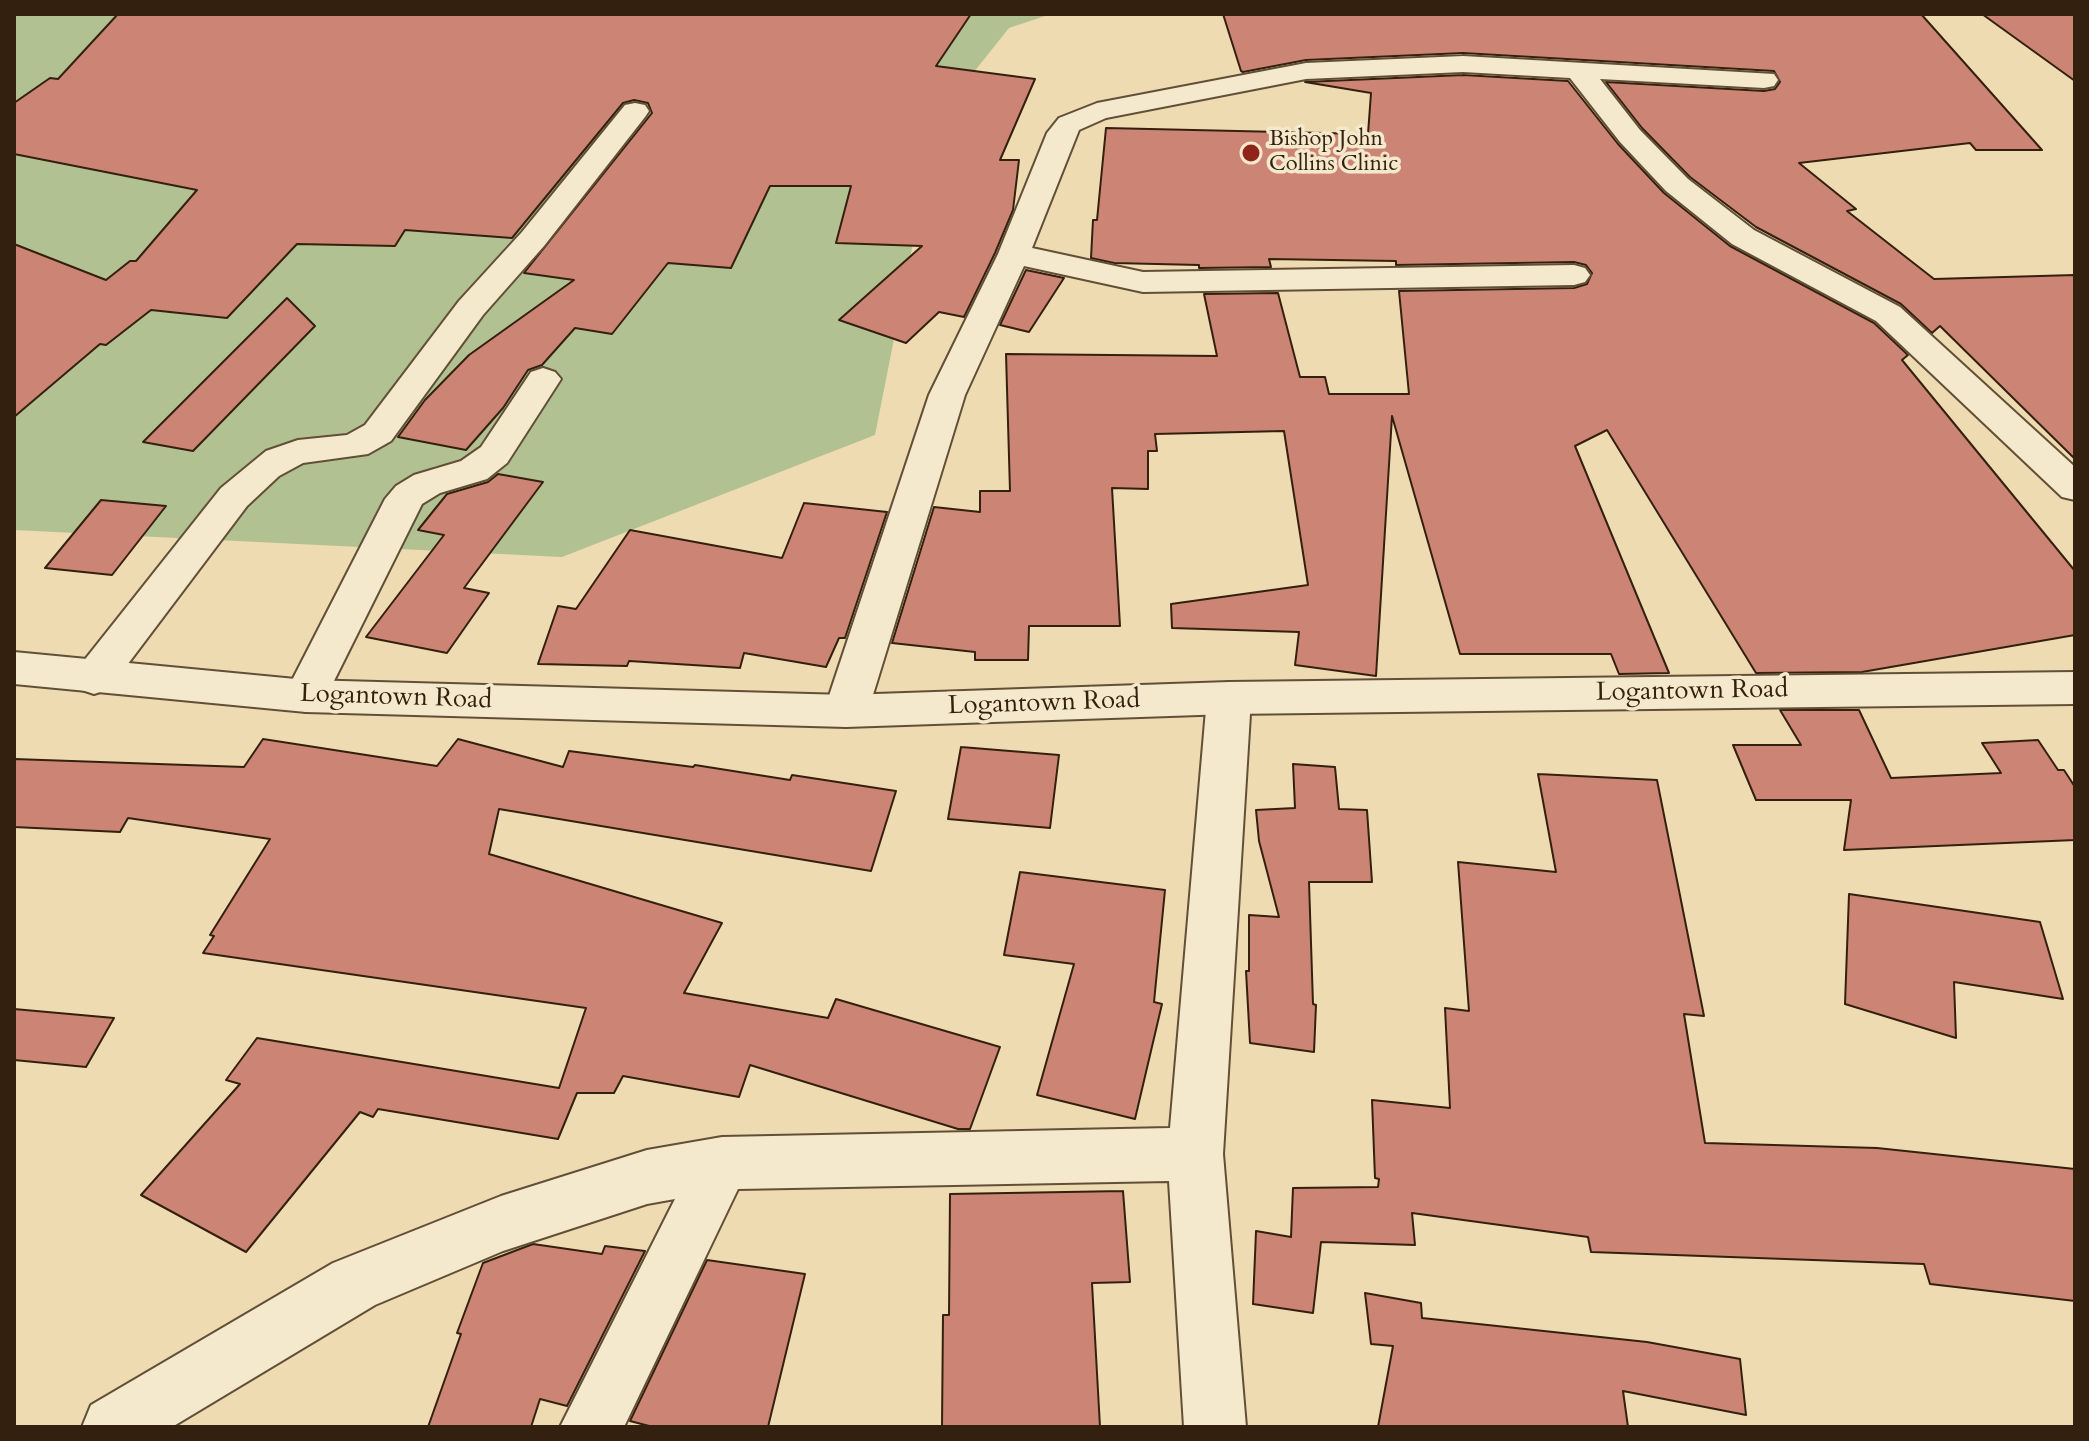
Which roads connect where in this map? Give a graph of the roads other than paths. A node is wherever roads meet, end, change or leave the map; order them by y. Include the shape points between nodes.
1 (1577, 69) junction
2 (1764, 80) dead end
3 (635, 111) dead end
4 (1014, 254) junction
5 (1574, 275) dead end
6 (543, 379) dead end
7 (2075, 488) edge
8 (14, 668) edge
9 (94, 678) junction
10 (2075, 688) edge
11 (306, 696) junction
12 (1229, 698) junction
13 (846, 711) junction
14 (1195, 1154) junction
15 (722, 1163) junction
16 (113, 1427) edge
17 (591, 1427) edge
18 (1215, 1427) edge

1 - 2 street
1 - 4 street via 1463,64 1348,67 1097,111 1061,133
1 - 7 street via 1677,185 1743,237 1888,314
3 - 9 street via 471,308 378,433 355,446 298,452 266,468 234,497
4 - 5 street via 1143,282
4 - 13 street via 947,395
6 - 11 street via 494,455 474,470 427,484 399,508
8 - 9 street, Logantown Road
9 - 11 street, Logantown Road
10 - 12 street, Logantown Road
11 - 13 street, Logantown Road
12 - 13 street, Logantown Road
12 - 14 street
14 - 15 street
14 - 18 street
15 - 16 street via 647,1177 501,1224 354,1284
15 - 17 street

